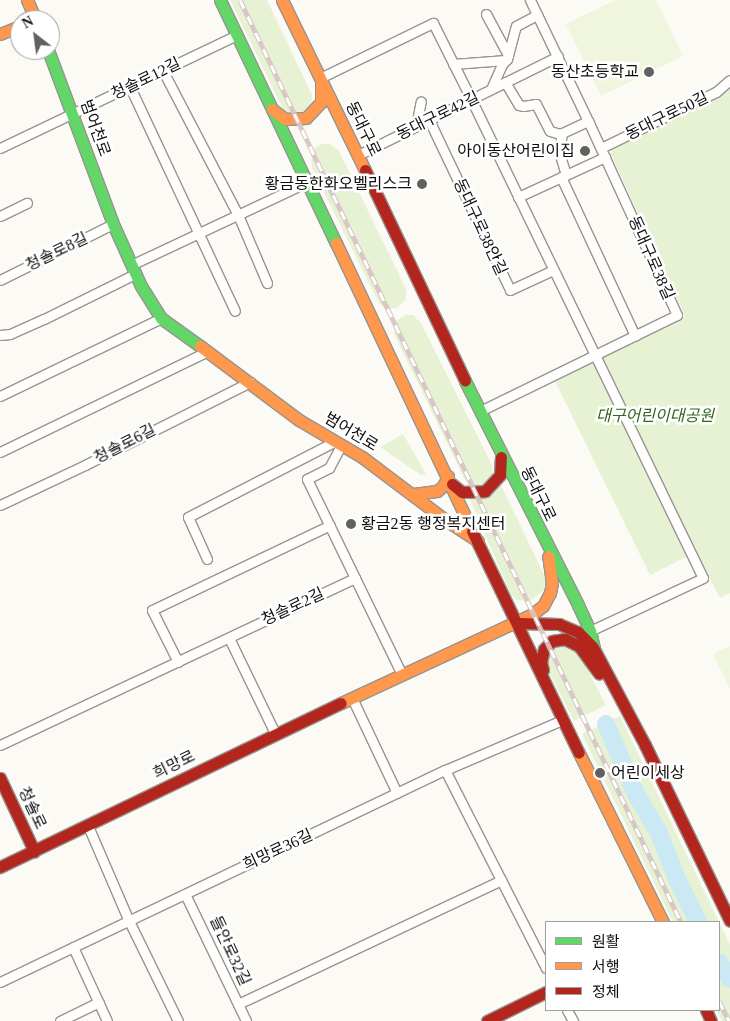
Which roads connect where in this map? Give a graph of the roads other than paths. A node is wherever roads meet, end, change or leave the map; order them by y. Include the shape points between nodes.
1 (220, 0) edge
2 (282, 0) edge
3 (530, 0) edge
4 (486, 14) dead end
5 (537, 15) junction
6 (237, 35) junction
7 (558, 56) junction
8 (507, 58) junction
9 (52, 60) edge
10 (453, 64) junction
11 (163, 71) junction
12 (320, 78) junction
13 (730, 80) edge
14 (505, 82) junction
15 (130, 87) junction
16 (491, 90) junction
17 (471, 99) junction
18 (422, 101) dead end
19 (269, 105) junction
20 (73, 114) junction
21 (429, 120) junction
22 (588, 121) junction
23 (416, 126) junction
24 (562, 133) junction
25 (0, 148) edge
26 (601, 148) junction
27 (358, 155) junction
28 (605, 157) junction
29 (564, 176) junction
30 (307, 182) junction
31 (518, 197) junction
32 (27, 203) dead end
33 (238, 215) junction
34 (0, 216) edge
35 (113, 224) junction
36 (200, 234) junction
37 (133, 269) junction
38 (553, 270) junction
39 (0, 280) edge
40 (267, 282) dead end
41 (236, 311) dead end
42 (161, 318) junction
43 (0, 336) edge
44 (635, 336) junction
45 (206, 352) junction
46 (594, 355) junction
47 (250, 382) junction
48 (0, 396) edge
49 (480, 410) junction
50 (337, 443) junction
51 (497, 445) junction
52 (0, 452) edge
53 (449, 479) junction
54 (413, 494) junction
55 (0, 505) edge
56 (330, 525) junction
57 (478, 540) junction
58 (547, 547) junction
59 (207, 559) dead end
60 (356, 578) junction
61 (516, 622) junction
62 (590, 631) junction
63 (230, 638) junction
64 (594, 648) junction
65 (178, 662) junction
66 (402, 675) junction
67 (548, 688) junction
68 (620, 696) junction
69 (352, 698) junction
70 (562, 720) junction
71 (274, 734) junction
72 (0, 745) edge
73 (445, 770) junction
74 (0, 778) edge
75 (397, 793) junction
76 (88, 826) junction
77 (34, 851) junction
78 (0, 867) edge
79 (501, 880) junction
80 (185, 894) junction
81 (729, 915) edge
82 (129, 921) junction
83 (662, 921) edge
84 (74, 947) junction
85 (545, 966) edge
86 (0, 982) edge
87 (545, 992) edge
88 (99, 1002) junction
89 (238, 1004) junction
90 (60, 1021) edge
91 (107, 1021) edge
92 (178, 1021) edge
93 (246, 1021) edge
94 (487, 1021) edge

1 - 6 main road
2 - 12 main road, 동대구로
3 - 5 street, 동대구로38길
4 - 8 street
5 - 7 street, 동대구로38길
5 - 8 street, 동대구로42길 via 516,26
6 - 11 street, 청솔로12길
6 - 19 main road
7 - 14 street, 동대구로42길
7 - 22 street, 동대구로38길
8 - 10 street
8 - 16 street, 동대구로42길
9 - 20 main road, 범어천로
10 - 12 street via 433,23
10 - 17 street
11 - 15 street, 청솔로12길
11 - 33 street
12 - 19 main road via 320,102 306,118 285,119
12 - 27 main road, 동대구로
13 - 26 street, 동대구로50길 via 716,92
14 - 16 street, 동대구로42길
14 - 24 street via 519,105 536,104 550,130
15 - 20 street, 청솔로12길
15 - 36 street
16 - 17 street, 동대구로42길
17 - 21 street, 동대구로42길
17 - 31 street
18 - 23 street
19 - 30 main road
20 - 25 street, 청솔로12길
20 - 35 main road, 범어천로
21 - 23 street, 동대구로42길
21 - 38 street, 동대구로38안길 via 510,290
22 - 24 street
22 - 26 street, 동대구로38길
23 - 27 street, 동대구로42길
24 - 29 street via 559,152
26 - 28 street, 동대구로38길
27 - 49 main road, 동대구로
28 - 29 street
28 - 44 street, 동대구로38길 via 677,315
29 - 31 street
29 - 44 street
30 - 33 street
30 - 53 main road
31 - 38 street
32 - 34 street
33 - 36 street
33 - 40 street
35 - 37 main road, 범어천로
35 - 39 street, 청솔로8길
36 - 37 street
36 - 41 street
37 - 42 main road, 범어천로
37 - 43 street via 44,318
38 - 46 street
42 - 45 main road, 범어천로
42 - 48 street
44 - 46 street, 동대구로38길
45 - 47 main road, 범어천로
45 - 52 street
46 - 49 street, 동대구로38길
46 - 62 street via 703,578
47 - 50 main road, 범어천로
47 - 55 street, 청솔로6길
49 - 51 main road, 동대구로
50 - 54 main road, 범어천로
50 - 56 street via 329,468 308,480
50 - 59 street via 188,516
51 - 53 main road via 502,468 491,487 485,491 462,492
51 - 58 main road, 동대구로
53 - 54 main road via 437,491
53 - 57 main road
54 - 57 main road, 범어천로
56 - 60 street
56 - 65 street via 152,610
57 - 61 main road
58 - 61 main road, 희망로 via 552,584 550,593 543,606
58 - 62 main road, 동대구로
60 - 63 street, 청솔로2길
60 - 66 street
61 - 64 main road via 559,624 578,632
61 - 66 main road, 희망로
61 - 67 main road
62 - 64 main road, 동대구로
63 - 65 street, 청솔로2길
63 - 71 street
64 - 68 main road, 동대구로
65 - 72 street, 청솔로2길
66 - 69 main road, 희망로
67 - 68 main road via 542,656 549,643 565,638 579,646 603,681
67 - 70 main road
68 - 81 main road, 동대구로
69 - 71 main road, 희망로
69 - 75 street
70 - 73 street
70 - 83 main road
71 - 76 main road, 희망로
73 - 75 street, 희망로36길
73 - 79 street
74 - 77 main road, 청솔로
75 - 80 street, 희망로36길
76 - 77 main road, 희망로
76 - 82 street
77 - 78 main road, 희망로
79 - 85 street
79 - 89 street
80 - 82 street, 희망로36길
80 - 89 street, 들안로32길
82 - 84 street, 희망로36길
82 - 92 street
84 - 86 street, 희망로36길
84 - 88 street
87 - 94 main road
88 - 90 street
88 - 91 street
89 - 93 street, 들안로32길

